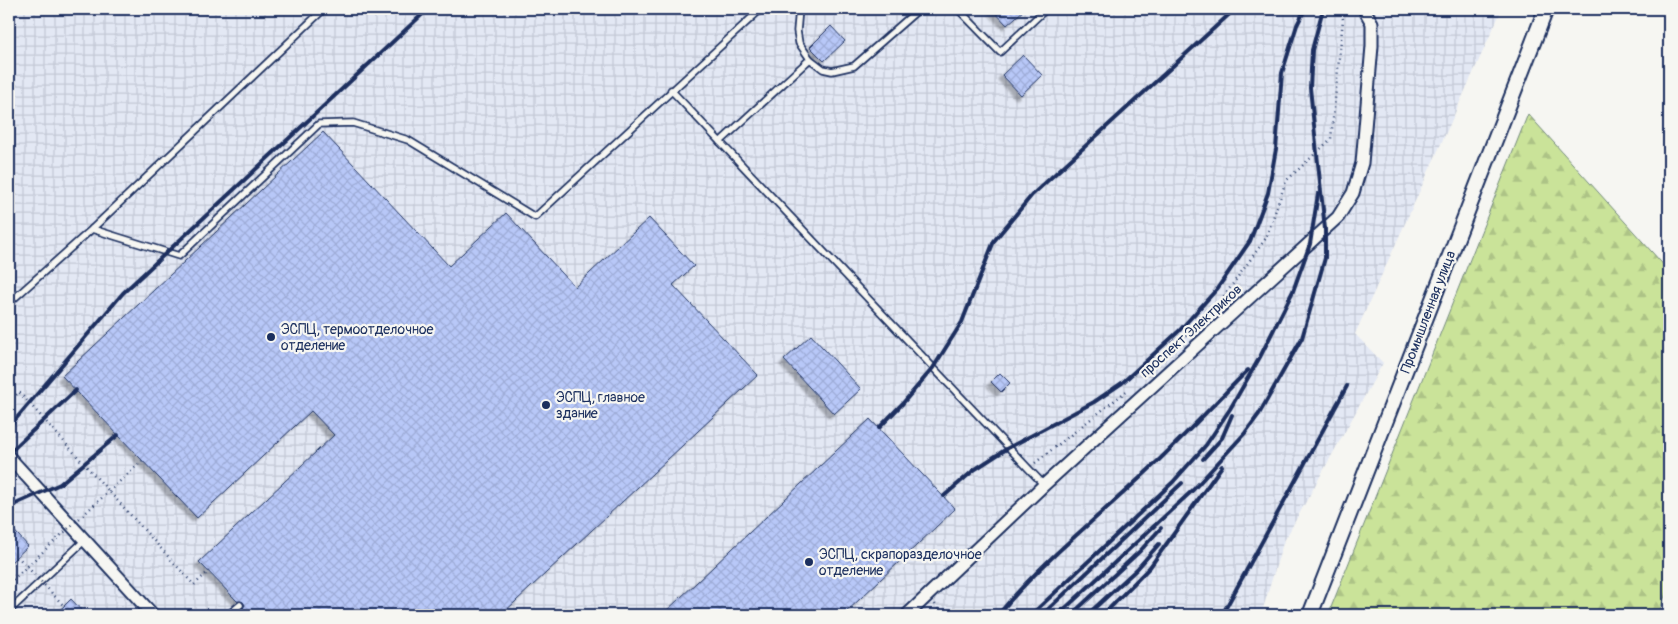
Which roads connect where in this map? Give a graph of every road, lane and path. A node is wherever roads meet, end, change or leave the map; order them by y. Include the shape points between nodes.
1 (324, 9) edge
2 (761, 9) edge
3 (800, 9) edge
4 (919, 9) edge
5 (958, 9) edge
6 (1046, 9) edge
7 (1341, 9) edge
8 (1364, 9) edge
9 (1546, 9) edge
10 (810, 59) junction
11 (671, 90) junction
12 (720, 142) junction
13 (92, 229) junction
14 (9, 304) edge
15 (1164, 358) dead end
16 (1130, 388) dead end
17 (9, 402) edge
18 (9, 457) edge
19 (142, 461) dead end
20 (1028, 468) junction
21 (1044, 485) junction
22 (109, 491) junction
23 (86, 540) junction
24 (17, 556) dead end
25 (27, 566) junction
26 (208, 571) dead end
27 (9, 583) edge
28 (240, 604) dead end
29 (64, 606) dead end
30 (9, 611) edge
31 (153, 615) edge
32 (228, 615) edge
33 (907, 615) edge
34 (1310, 615) edge

1 - 13 lane
2 - 11 lane
3 - 10 lane via 799,43
4 - 10 lane via 854,66 832,71 822,69
5 - 6 lane via 1000,52
7 - 15 path via 1332,139 1286,181 1266,238 1219,303
8 - 21 street, проспект Электриков via 1372,24 1372,46 1362,163 1353,193 1338,217
9 - 34 street, Промышленная улица
10 - 12 lane
11 - 12 lane
11 - 13 lane via 535,217 408,140 353,123 319,124 179,256
12 - 20 lane
13 - 14 lane
16 - 20 path
17 - 22 path, bridge via 19,392
18 - 23 street
19 - 22 path, bridge
20 - 21 lane
21 - 33 street, проспект Электриков
22 - 25 path, bridge
22 - 26 path, bridge via 194,585
23 - 30 lane
23 - 31 street
24 - 25 path, bridge
25 - 27 path, bridge
25 - 29 path, bridge
28 - 32 lane

